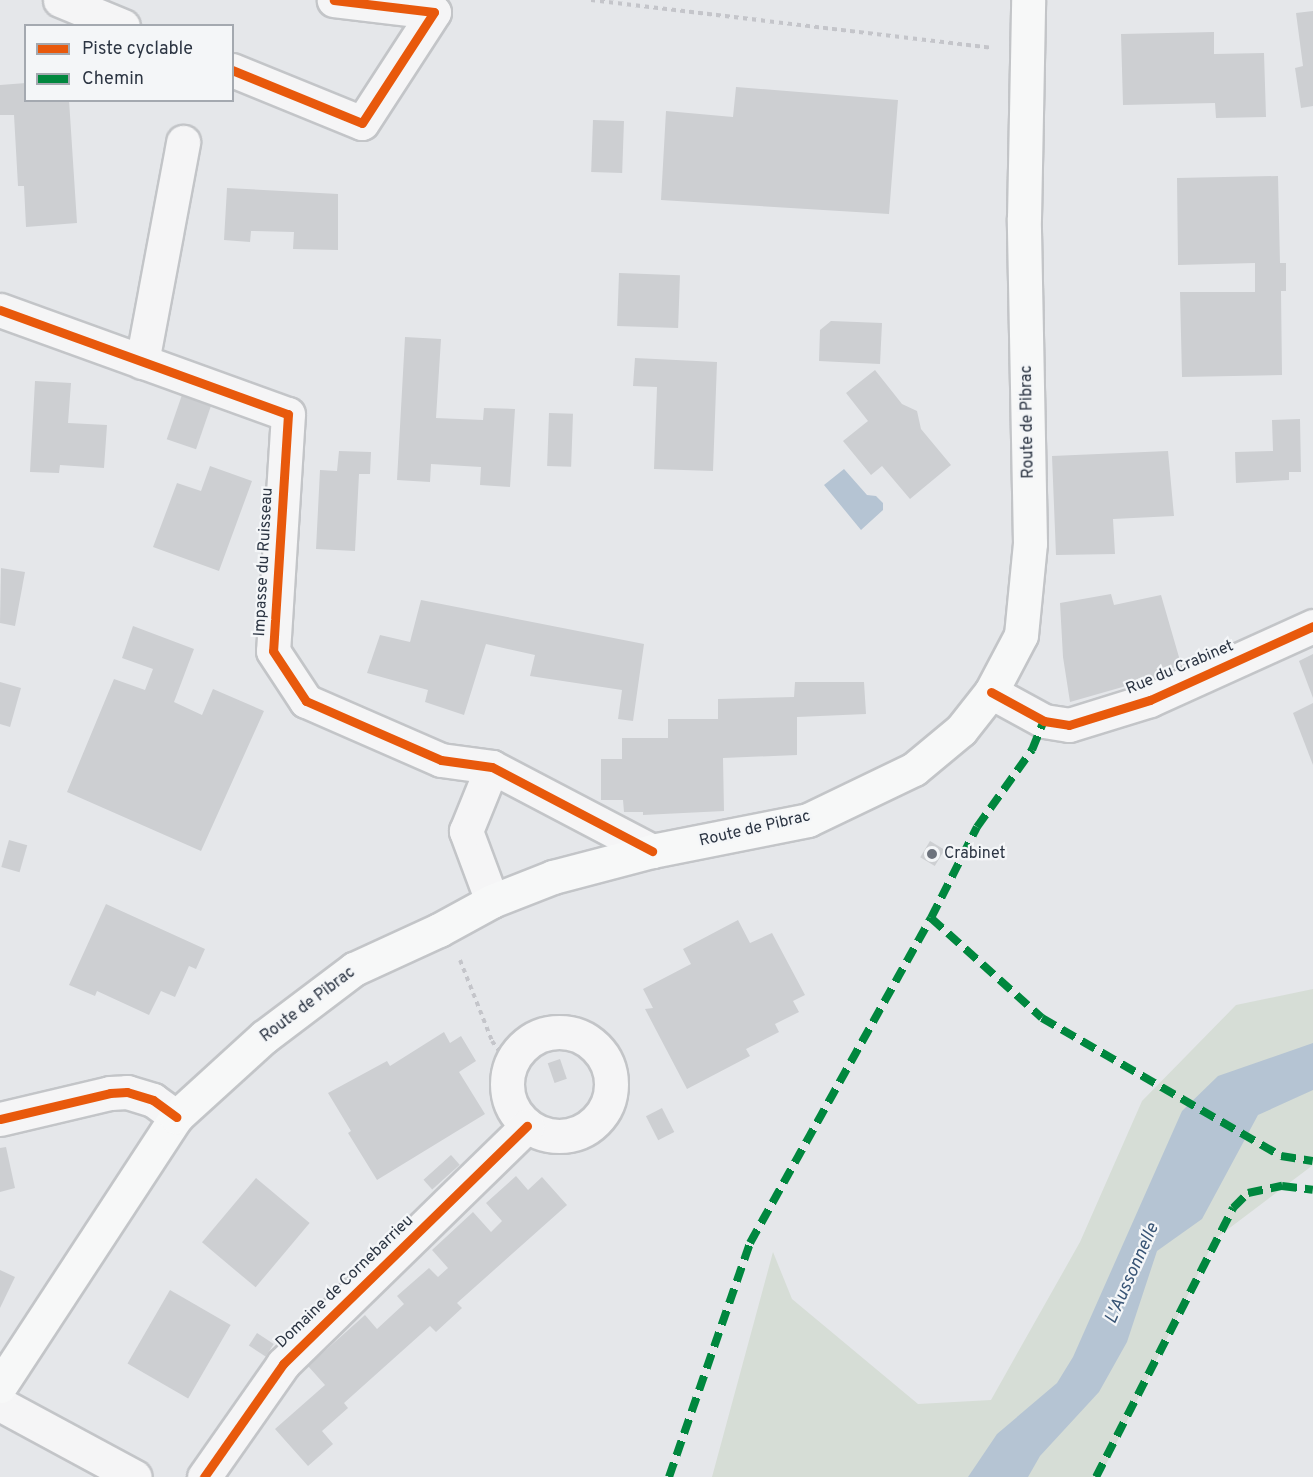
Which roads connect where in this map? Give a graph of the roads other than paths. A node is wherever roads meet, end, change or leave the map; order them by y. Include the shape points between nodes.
1 (60, 0) edge
2 (334, 0) edge
3 (1028, 0) edge
4 (118, 24) edge
5 (234, 71) edge
6 (183, 142) dead end
7 (0, 310) edge
8 (142, 362) junction
9 (1313, 626) edge
10 (991, 692) junction
11 (492, 767) junction
12 (652, 851) junction
13 (492, 901) junction
14 (176, 1118) junction
15 (0, 1119) edge
16 (527, 1126) junction
17 (0, 1386) edge
18 (0, 1404) edge
19 (135, 1477) edge
20 (204, 1477) edge

1 - 4 street
2 - 5 street via 434,12 362,123
3 - 10 main road, Route de Pibrac via 1024,218 1030,543 1021,635
6 - 8 street
7 - 8 street, Impasse du Ruisseau
8 - 11 street, Impasse du Ruisseau via 288,414 273,651 306,701 441,760
9 - 10 street, Rue du Crabinet via 1150,700 1069,725 1044,721
10 - 12 main road, Route de Pibrac via 960,730 914,769 808,820
11 - 12 street, Impasse du Ruisseau
11 - 13 street via 466,831
12 - 13 main road, Route de Pibrac via 553,877
13 - 14 main road, Route de Pibrac via 354,969 264,1037
14 - 15 street via 153,1100 128,1092
14 - 17 main road, Route de Pibrac
16 - 16 street via 513,1109 507,1087 510,1066 522,1047 540,1035 562,1032 583,1037 600,1051 610,1070 612,1092 604,1113 589,1128 568,1136 546,1135
16 - 20 street, Domaine de Cornebarrieu via 283,1364
18 - 19 street

